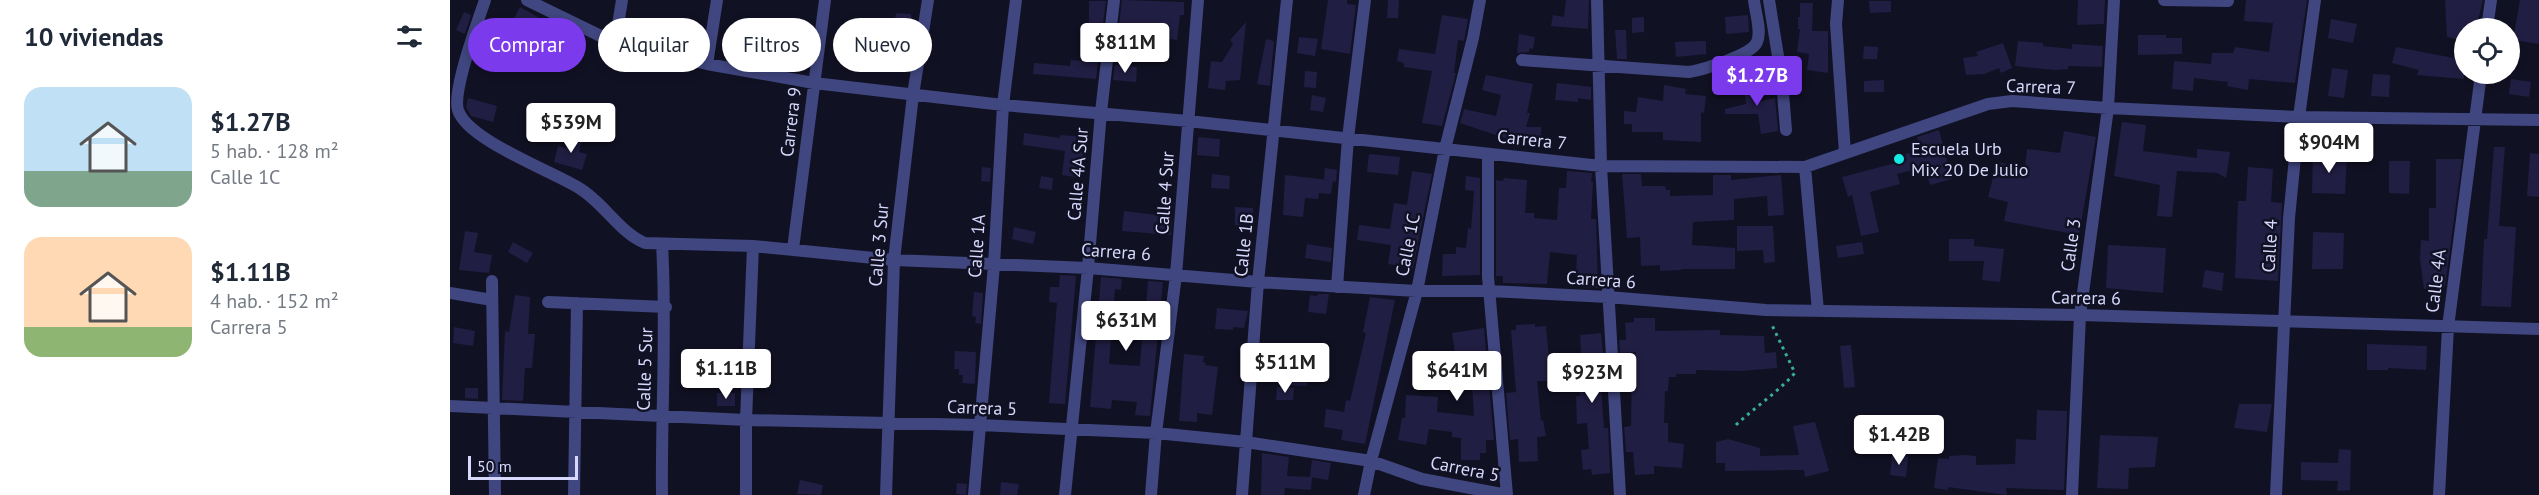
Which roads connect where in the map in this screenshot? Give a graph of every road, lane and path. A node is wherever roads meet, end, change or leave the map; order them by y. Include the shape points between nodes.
1 (485, 0) edge
2 (527, 0) edge
3 (622, 0) edge
4 (717, 0) edge
5 (825, 0) edge
6 (928, 0) edge
7 (1016, 0) edge
8 (1114, 0) edge
9 (1198, 0) edge
10 (1287, 0) edge
11 (1365, 0) edge
12 (1480, 0) edge
13 (1597, 0) edge
14 (1754, 0) edge
15 (1769, 0) edge
16 (1838, 0) edge
17 (2114, 0) edge
18 (2164, 0) edge
19 (2314, 0) edge
20 (2491, 0) edge
21 (2228, 1) edge
22 (619, 18) edge
23 (2488, 18) edge
24 (598, 35) edge
25 (710, 45) edge
26 (1522, 60) dead end
27 (710, 65) edge
28 (1597, 67) junction
29 (814, 83) junction
30 (2480, 84) edge
31 (912, 95) junction
32 (1003, 105) junction
33 (2108, 108) junction
34 (1101, 112) junction
35 (2299, 117) junction
36 (2475, 118) junction
37 (2539, 120) edge
38 (1188, 121) junction
39 (1786, 130) dead end
40 (1274, 131) junction
41 (1348, 138) junction
42 (1445, 149) junction
43 (1845, 153) junction
44 (1488, 154) junction
45 (1601, 166) junction
46 (1805, 167) junction
47 (662, 244) junction
48 (753, 246) junction
49 (793, 249) junction
50 (894, 260) junction
51 (994, 265) junction
52 (1088, 268) junction
53 (1176, 275) junction
54 (492, 280) dead end
55 (1258, 282) junction
56 (1337, 287) junction
57 (1417, 291) junction
58 (1489, 291) junction
59 (450, 293) edge
60 (1608, 297) junction
61 (492, 300) junction
62 (548, 302) dead end
63 (577, 303) junction
64 (666, 307) junction
65 (1768, 310) junction
66 (1818, 311) junction
67 (2080, 315) junction
68 (2284, 322) junction
69 (2448, 327) junction
70 (2539, 329) edge
71 (450, 406) edge
72 (494, 409) junction
73 (574, 410) junction
74 (661, 415) junction
75 (746, 420) junction
76 (889, 423) junction
77 (980, 425) junction
78 (1736, 425) dead end
79 (1070, 430) junction
80 (1156, 433) junction
81 (1246, 442) junction
82 (1371, 461) junction
83 (495, 495) edge
84 (574, 495) edge
85 (662, 495) edge
86 (746, 495) edge
87 (886, 495) edge
88 (974, 495) edge
89 (1065, 495) edge
90 (1152, 495) edge
91 (1242, 495) edge
92 (1364, 495) edge
93 (1507, 495) edge
94 (1620, 495) edge
95 (2072, 495) edge
96 (2276, 495) edge
97 (2439, 495) edge

1 - 47 street, Carrera 6 via 466,55 457,100 464,121 495,145 585,191 636,240
2 - 24 street, Carrera 7
3 - 22 street
4 - 25 street
5 - 29 street, Carrera 9
6 - 31 street, Calle 3 Sur
7 - 32 street, Calle 1A
8 - 34 street, Calle 4A Sur
9 - 38 street, Calle 4 Sur
10 - 40 street, Calle 1B
11 - 41 street
12 - 42 street, Calle 1C
13 - 28 street
14 - 28 street via 1759,35 1749,51 1689,72
15 - 39 street
16 - 43 street via 1836,24
17 - 33 street, Calle 3
18 - 21 street
19 - 35 street, Calle 4
20 - 23 street
26 - 28 street
27 - 29 street, Carrera 7
28 - 45 street
29 - 31 street, Carrera 7
29 - 49 street, Carrera 9
30 - 36 street, Calle 4A
31 - 32 street, Carrera 7
31 - 50 street, Calle 3 Sur
32 - 34 street, Carrera 7
32 - 51 street, Calle 1A
33 - 35 street, Carrera 7
33 - 43 street, Carrera 7 via 2012,101 1988,104
33 - 67 street, Calle 3
34 - 38 street, Carrera 7
34 - 52 street, Calle 4A Sur
35 - 36 street, Carrera 7
35 - 68 street, Calle 4
36 - 37 street, Carrera 7
36 - 69 street, Calle 4A
38 - 40 street, Carrera 7
38 - 53 street, Calle 4 Sur
40 - 41 street, Carrera 7
40 - 55 street, Calle 1B
41 - 42 street, Carrera 7
41 - 56 street
42 - 44 street, Carrera 7
42 - 57 street, Calle 1C
43 - 46 street, Carrera 7
44 - 45 street, Carrera 7
44 - 58 street
45 - 46 street, Carrera 7
45 - 60 street
46 - 66 street
47 - 48 street, Carrera 6
47 - 64 street, Calle 5 Sur
48 - 49 street, Carrera 6
48 - 75 street
49 - 50 street, Carrera 6
50 - 51 street, Carrera 6
50 - 76 street, Calle 3 Sur
51 - 52 street, Carrera 6
51 - 77 street, Calle 1A
52 - 53 street, Carrera 6
52 - 79 street, Calle 4A Sur
53 - 55 street, Carrera 6
53 - 80 street, Calle 4 Sur
54 - 61 street
55 - 56 street, Carrera 6
55 - 81 street, Calle 1B
56 - 57 street, Carrera 6
57 - 58 street, Carrera 6
57 - 82 street, Calle 1C
58 - 60 street, Carrera 6
58 - 93 street
59 - 61 street
60 - 65 street, Carrera 6
60 - 94 street
61 - 72 street
62 - 63 street
63 - 64 street
63 - 73 street
64 - 74 street, Calle 5 Sur
65 - 66 street, Carrera 6
65 - 78 path via 1794,373
66 - 67 street, Carrera 6
67 - 68 street, Carrera 6
67 - 95 street, Calle 3
68 - 69 street, Carrera 6
68 - 96 street, Calle 4
69 - 70 street, Carrera 6
69 - 97 street, Calle 4A
71 - 72 street, Carrera 5
72 - 73 street, Carrera 5
72 - 83 street
73 - 74 street, Carrera 5
73 - 84 street
74 - 75 street, Carrera 5
74 - 85 street, Calle 5 Sur
75 - 76 street, Carrera 5
75 - 86 street
76 - 77 street, Carrera 5
76 - 87 street, Calle 3 Sur
77 - 79 street, Carrera 5
77 - 88 street, Calle 1A
79 - 80 street, Carrera 5
79 - 89 street, Calle 4A Sur
80 - 81 street, Carrera 5
80 - 90 street, Calle 4 Sur
81 - 82 street, Carrera 5
81 - 91 street, Calle 1B
82 - 92 street, Calle 1C
82 - 93 street, Carrera 5 via 1422,479

